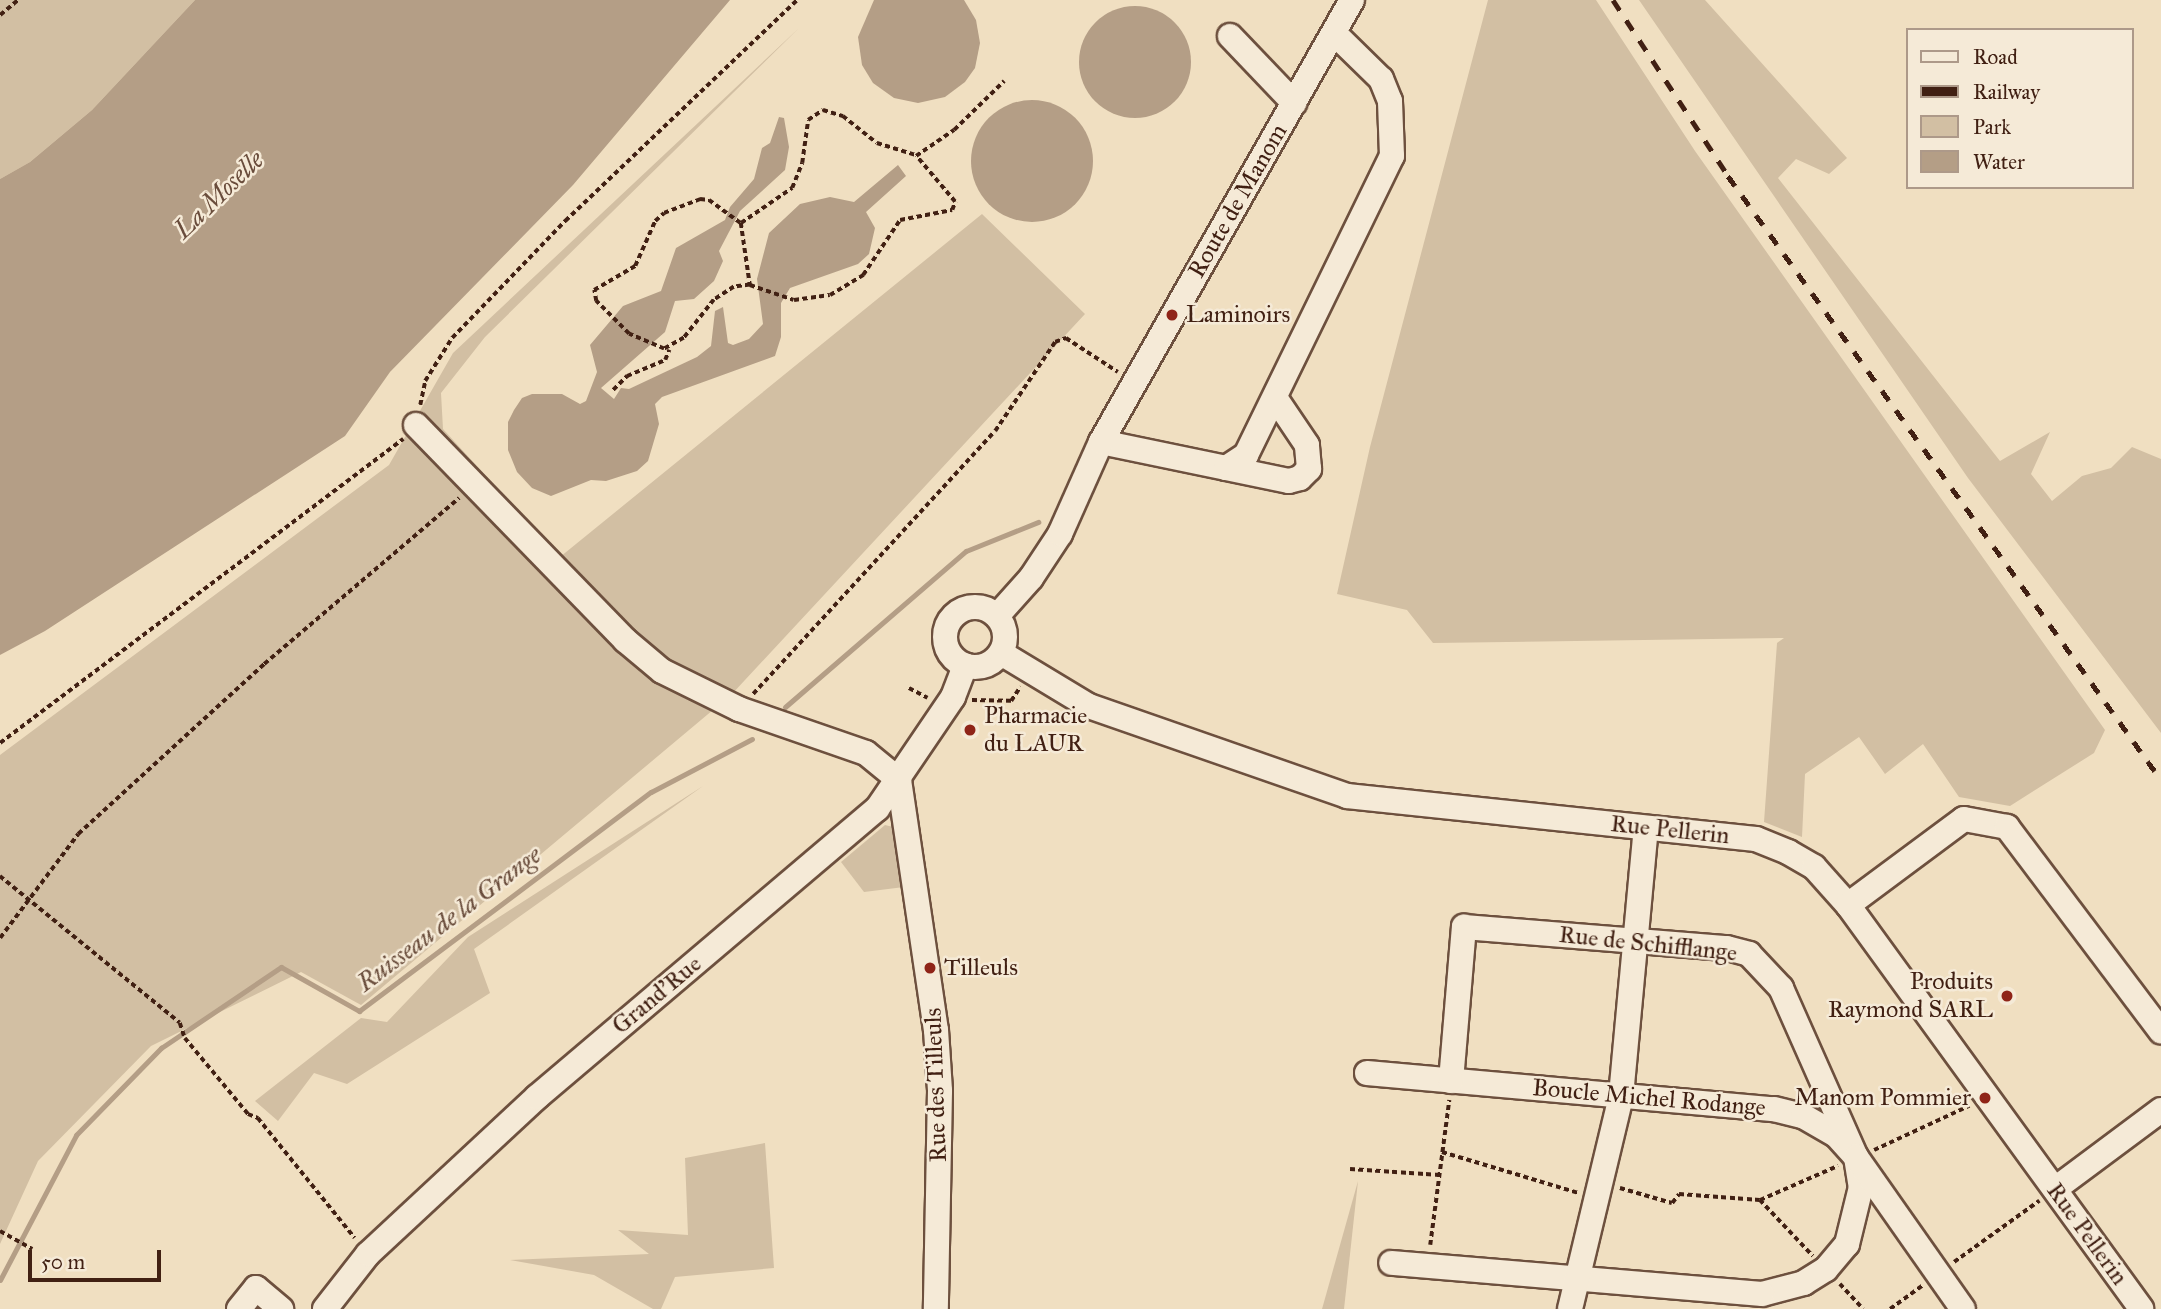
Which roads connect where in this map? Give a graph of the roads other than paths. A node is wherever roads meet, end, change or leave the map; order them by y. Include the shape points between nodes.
1 (1352, 0) edge
2 (1334, 33) junction
3 (1230, 36) dead end
4 (1294, 103) junction
5 (1276, 399) junction
6 (416, 425) road end
7 (1101, 442) junction
8 (1226, 468) junction
9 (997, 616) junction
10 (1001, 653) junction
11 (965, 665) junction
12 (900, 780) junction
13 (1646, 828) junction
14 (1848, 905) junction
15 (1637, 940) junction
16 (2161, 1031) edge
17 (1367, 1073) dead end
18 (1451, 1081) junction
19 (1621, 1096) junction
20 (2161, 1110) edge
21 (1856, 1157) junction
22 (2046, 1195) junction
23 (1391, 1263) dead end
24 (1574, 1278) junction
25 (1763, 1301) edge
26 (239, 1309) edge
27 (281, 1309) edge
28 (325, 1309) edge
29 (936, 1309) edge
30 (1570, 1309) edge
31 (1963, 1309) edge
32 (2141, 1309) edge

1 - 2 street, Route de Manom
2 - 4 street, Route de Manom
2 - 5 street via 1381,79 1390,101 1392,156
3 - 4 street
4 - 7 street, Route de Manom
5 - 8 street via 1246,455
5 - 8 street via 1307,445 1309,469 1289,481
6 - 12 street via 662,671 739,709 866,753
7 - 8 street
7 - 9 street, Route de Manom via 1055,543
9 - 10 street via 1005,634
9 - 11 street via 970,607 953,617 946,644
10 - 11 street via 985,665
10 - 13 street, Rue Pellerin via 1089,706 1315,788 1395,803
11 - 12 street, Grand'Rue via 953,697
12 - 28 street, Grand'Rue via 877,809 537,1097 368,1254
12 - 29 street, Rue des Tilleuls via 936,1030 940,1091
13 - 14 street, Rue Pellerin via 1756,839 1814,867
13 - 15 street
14 - 16 street via 1964,820 2007,827
14 - 22 street, Rue Pellerin
15 - 18 street, Rue de Schifflange via 1464,927
15 - 19 street
15 - 21 street, Rue de Schifflange via 1727,947 1749,954 1766,967 1781,988
17 - 18 street, Boucle Michel Rodange
18 - 19 street, Boucle Michel Rodange
19 - 21 street, Boucle Michel Rodange via 1802,1116 1836,1135
19 - 24 street
20 - 22 street
21 - 25 street via 1861,1187 1858,1215 1847,1244 1826,1269
21 - 31 street, Rue de Schifflange
22 - 32 street, Rue Pellerin
23 - 24 street
24 - 25 street
24 - 30 street
26 - 27 street via 256,1288

